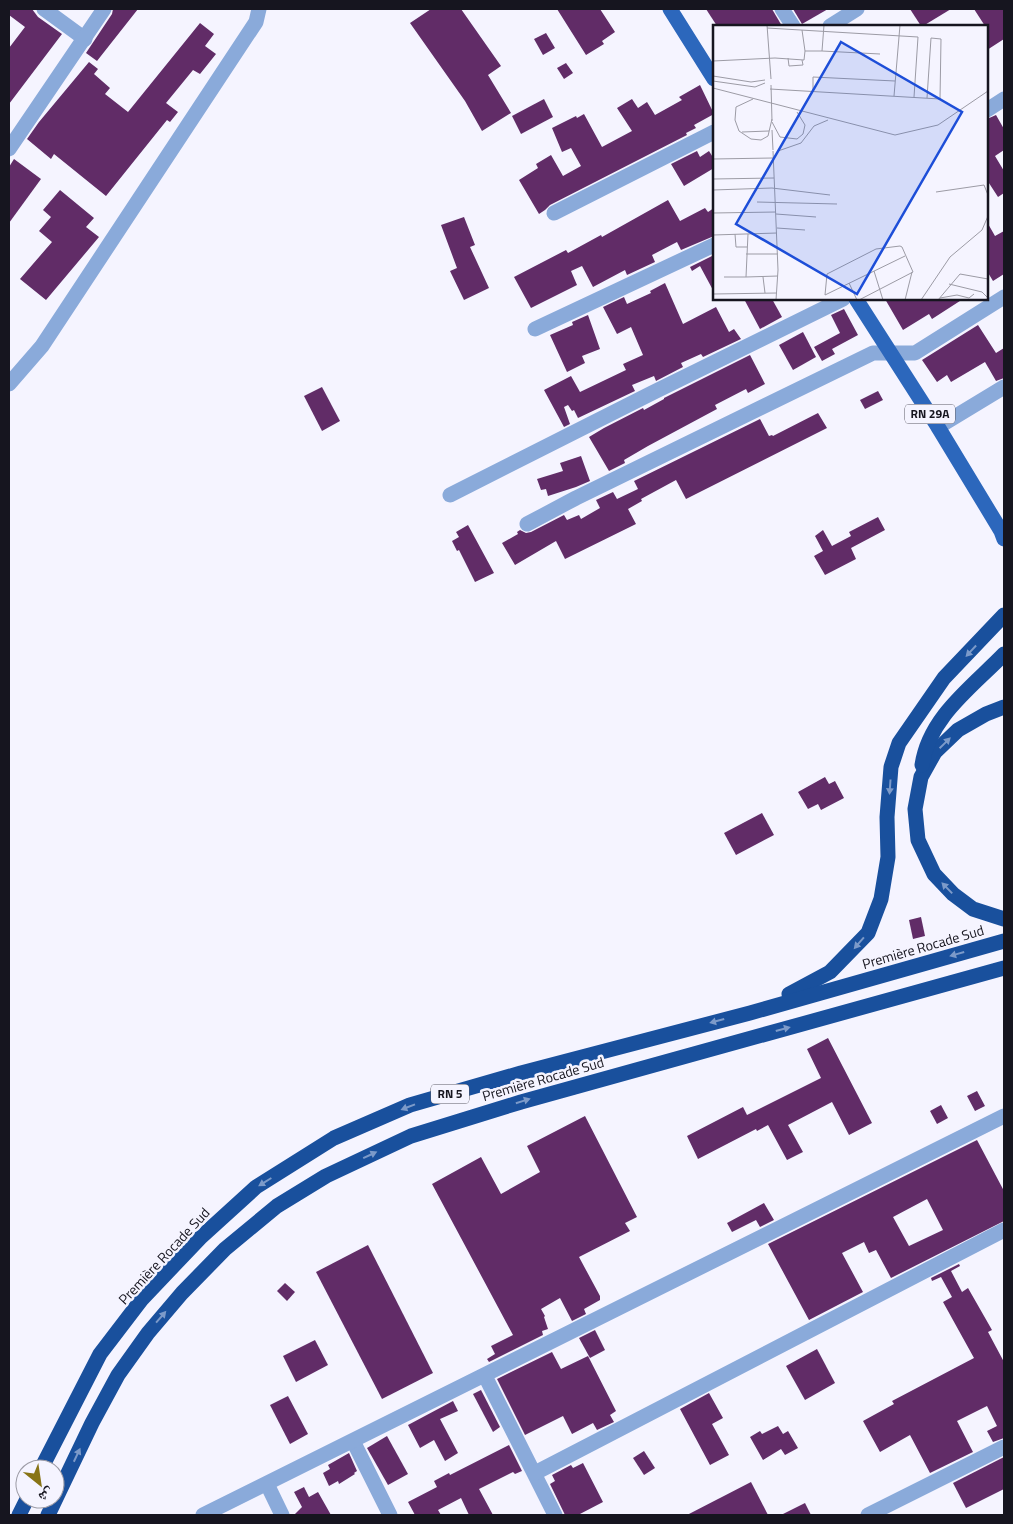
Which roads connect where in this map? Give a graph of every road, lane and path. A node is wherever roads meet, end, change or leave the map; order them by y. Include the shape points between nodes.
1 (44, 9) edge
2 (104, 9) edge
3 (259, 9) edge
4 (670, 9) edge
5 (782, 9) edge
6 (856, 9) edge
7 (792, 25) edge
8 (832, 25) edge
9 (85, 39) junction
10 (713, 77) edge
11 (1004, 99) edge
12 (988, 109) edge
13 (713, 133) edge
14 (9, 149) edge
15 (554, 213) dead end
16 (713, 245) edge
17 (1004, 297) edge
18 (841, 300) edge
19 (857, 300) edge
20 (535, 329) dead end
21 (892, 353) junction
22 (9, 384) edge
23 (1004, 386) edge
24 (938, 427) junction
25 (450, 495) dead end
26 (526, 524) dead end
27 (1003, 535) edge
28 (1004, 615) edge
29 (1004, 654) edge
30 (1004, 707) edge
31 (920, 777) junction
32 (1004, 919) edge
33 (1004, 941) edge
34 (1004, 968) edge
35 (750, 1013) junction
36 (1004, 1116) edge
37 (1004, 1230) edge
38 (485, 1376) junction
39 (353, 1441) junction
40 (1004, 1448) edge
41 (45, 1459) edge
42 (535, 1473) junction
43 (267, 1484) junction
44 (48, 1515) edge
45 (203, 1515) edge
46 (282, 1515) edge
47 (390, 1515) edge
48 (555, 1515) edge
49 (868, 1515) edge

1 - 9 street
2 - 9 street
3 - 22 street via 256,22 42,346
4 - 10 main road
5 - 7 street
6 - 8 street
9 - 14 street
11 - 12 street
13 - 15 street
16 - 20 street
17 - 21 street via 915,353
18 - 25 street
19 - 21 main road, RN 29A
21 - 24 main road, RN 29A
21 - 26 street via 873,353
23 - 24 street
24 - 27 main road, RN 29A
28 -> 35 highway via 944,678 899,743 891,767 888,857 881,899 868,933 830,972
29 - 31 highway via 945,712 932,732
31 -> 30 highway via 934,752 958,730
32 -> 31 highway via 973,909 934,874 918,840 914,809
33 -> 35 highway, Première Rocade Sud / RN 5
44 -> 34 highway, Première Rocade Sud / RN 5 via 118,1375 148,1333 225,1249 277,1206 326,1176 411,1136 521,1102
35 -> 41 highway, Première Rocade Sud / RN 5 via 410,1105 334,1138 256,1187 200,1238 142,1299 100,1354
36 - 38 street
37 - 42 street
38 - 39 street
38 - 42 street
39 - 43 street
39 - 47 street
40 - 49 street
42 - 48 street
43 - 45 street
43 - 46 street

